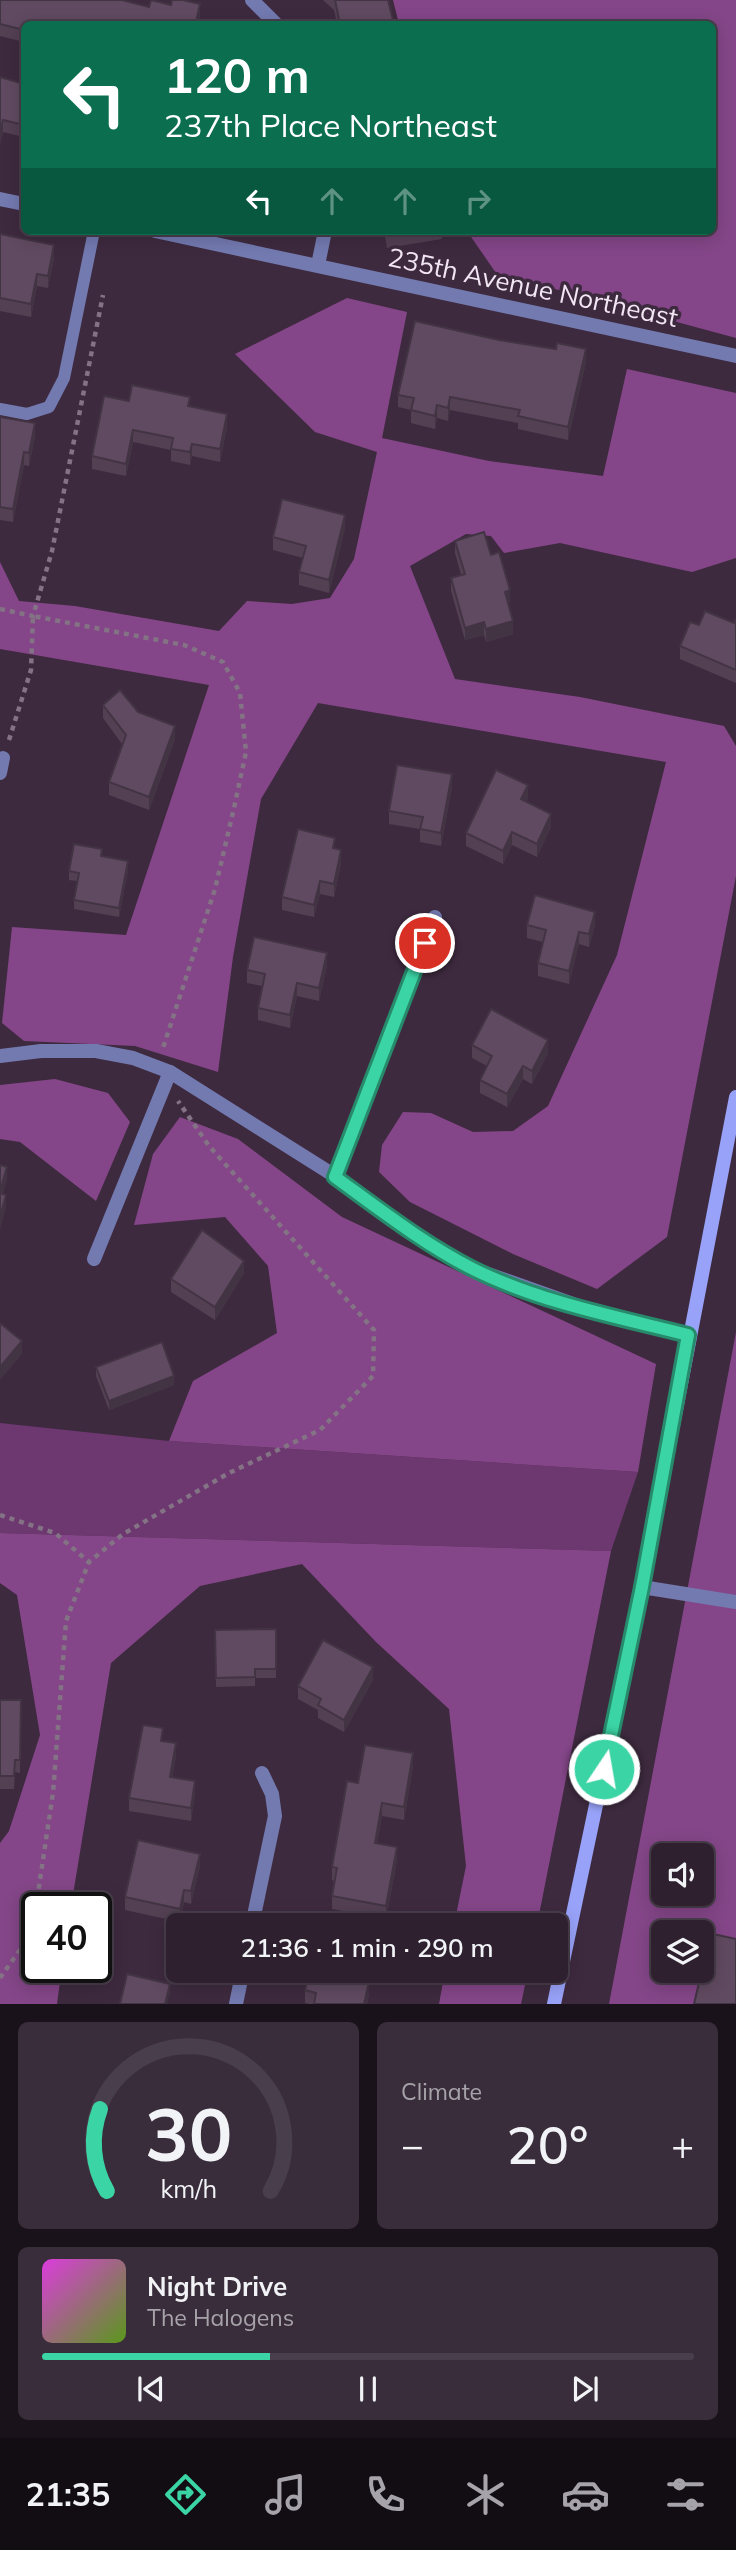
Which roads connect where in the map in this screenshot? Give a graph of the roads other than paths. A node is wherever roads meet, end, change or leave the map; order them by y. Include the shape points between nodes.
1 (252, 0) edge
2 (273, 20) edge
3 (0, 199) edge
4 (21, 203) edge
5 (93, 235) edge
6 (174, 235) edge
7 (324, 235) edge
8 (318, 265) junction
9 (736, 356) edge
10 (0, 409) edge
11 (435, 918) dead end
12 (0, 1056) edge
13 (170, 1072) junction
14 (736, 1097) edge
15 (335, 1177) junction
16 (94, 1259) dead end
17 (688, 1335) junction
18 (642, 1587) junction
19 (736, 1602) edge
20 (262, 1773) dead end
21 (255, 1913) edge
22 (240, 1983) edge
23 (236, 2004) edge
24 (554, 2004) edge

1 - 2 street
3 - 4 street
5 - 10 lane via 64,378 49,407 27,414
6 - 8 street, 235th Avenue Northeast
7 - 8 street
8 - 9 street, 235th Avenue Northeast
11 - 15 street
12 - 13 street via 96,1051
13 - 15 street
13 - 16 street
14 - 17 street
15 - 17 street via 407,1229 474,1269 579,1307
17 - 18 street
18 - 19 street
18 - 24 street
20 - 21 street via 275,1816
22 - 23 street

